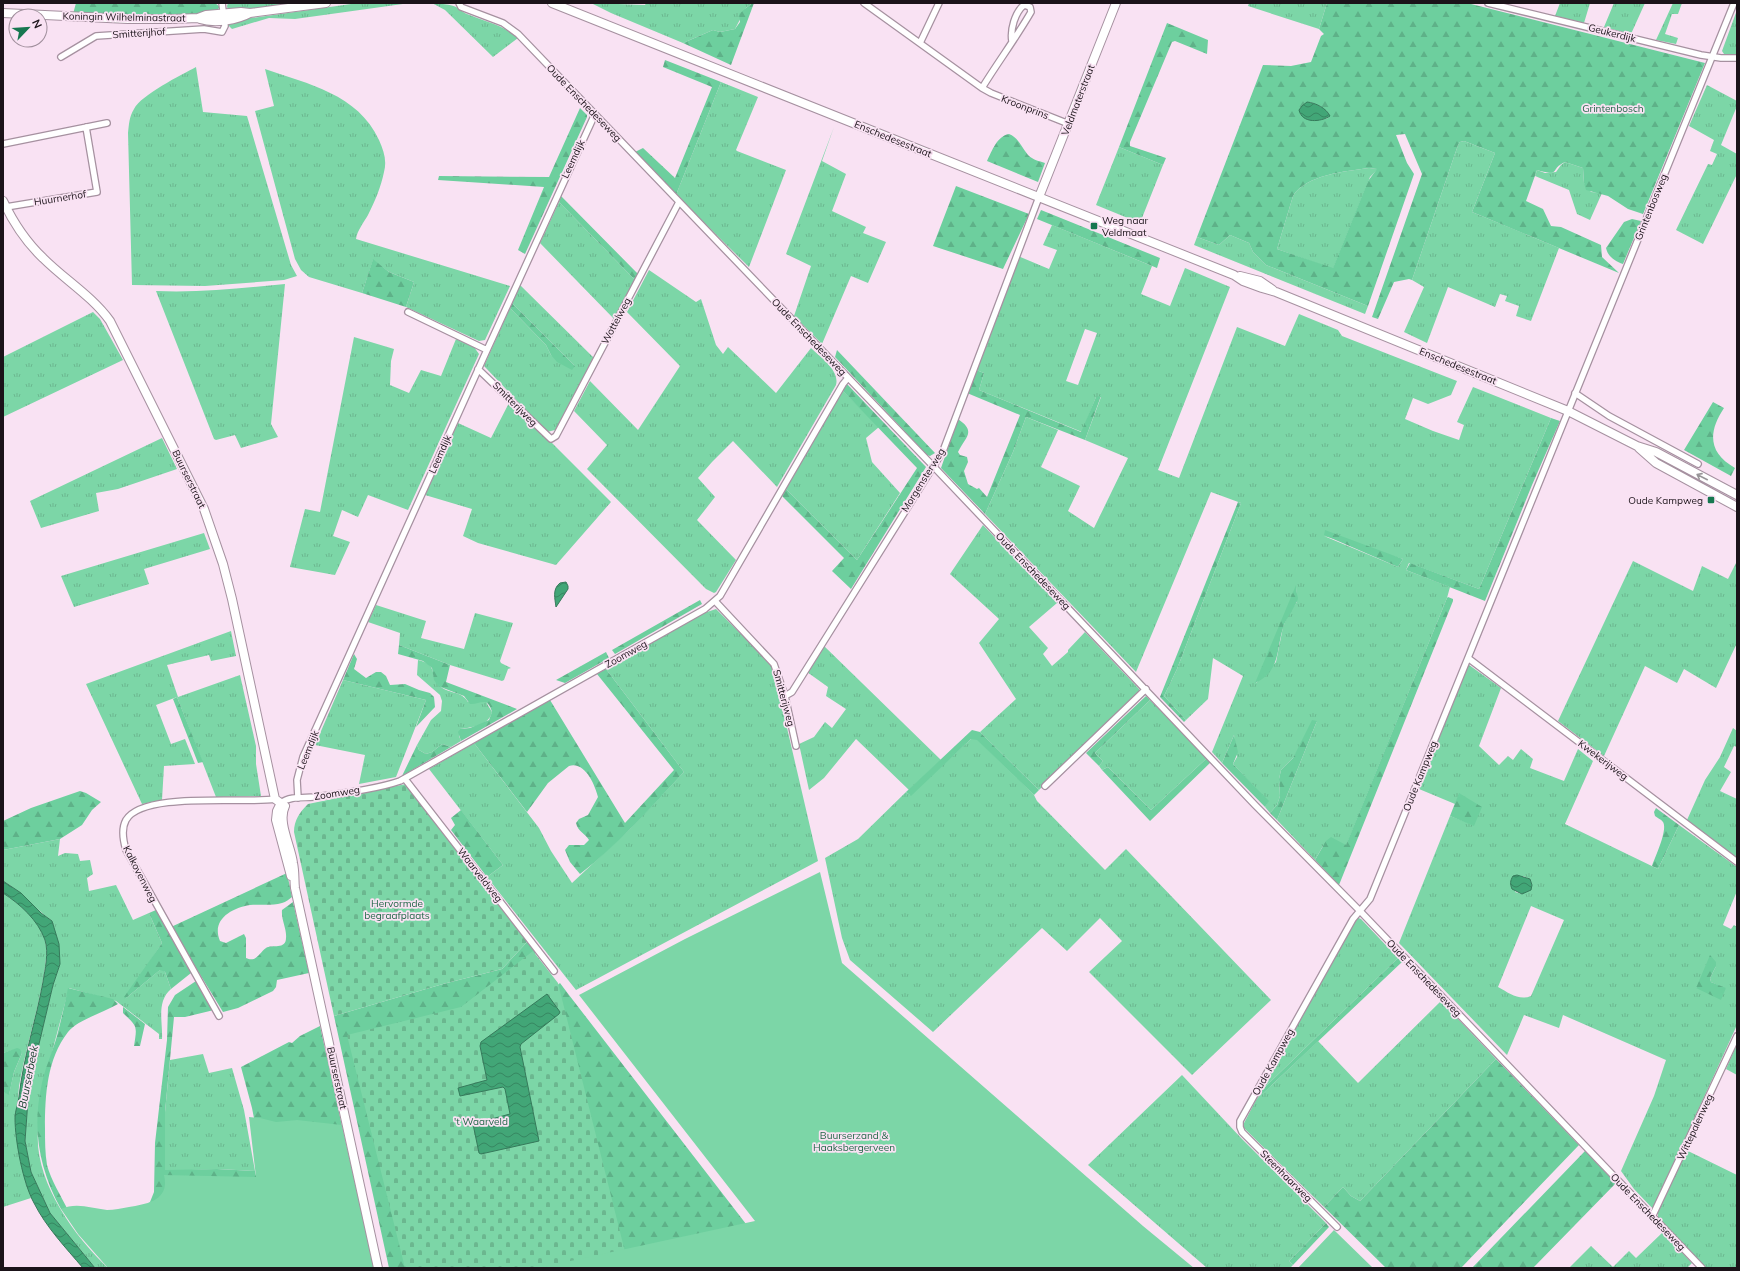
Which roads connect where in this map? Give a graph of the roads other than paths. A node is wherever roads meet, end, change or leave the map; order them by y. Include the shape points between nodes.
1 (222, 3) edge
2 (326, 3) edge
3 (459, 3) edge
4 (552, 3) edge
5 (864, 3) edge
6 (1116, 3) edge
7 (1488, 3) edge
8 (1734, 3) edge
9 (936, 5) edge
10 (3, 13) edge
11 (224, 16) junction
12 (1012, 40) junction
13 (920, 43) junction
14 (1712, 56) junction
15 (61, 57) dead end
16 (1737, 58) edge
17 (982, 88) junction
18 (595, 114) junction
19 (107, 123) dead end
20 (1069, 124) junction
21 (86, 127) junction
22 (3, 144) edge
23 (1039, 197) junction
24 (679, 202) junction
25 (4, 204) edge
26 (408, 312) dead end
27 (487, 350) junction
28 (478, 369) junction
29 (848, 378) junction
30 (1575, 393) junction
31 (1568, 411) junction
32 (551, 439) joint
33 (1637, 446) junction
34 (1698, 464) dead end
35 (933, 466) junction
36 (1737, 495) edge
37 (1737, 507) edge
38 (715, 601) junction
39 (1468, 658) junction
40 (1146, 689) junction
41 (785, 696) junction
42 (796, 746) dead end
43 (405, 779) junction
44 (1045, 786) dead end
45 (298, 798) junction
46 (280, 802) junction
47 (1737, 862) edge
48 (1360, 911) junction
49 (554, 971) dead end
50 (219, 1016) dead end
51 (1737, 1036) edge
52 (1240, 1124) joint
53 (1652, 1217) junction
54 (1337, 1227) dead end
55 (378, 1268) edge
56 (1702, 1268) edge

1 - 11 street
2 - 11 main road, Koningin Wilhelminastraat
3 - 18 street, Oude Enschedeseweg via 461,7 497,20 513,30
4 - 23 main road, Enschedesestraat
5 - 13 street, Kroonprins
6 - 20 main road, Veldmaterstraat
7 - 14 street, Geukerdijk
8 - 14 street, Grintenbosweg
9 - 13 street
10 - 11 main road, Koningin Wilhelminastraat via 128,19
11 - 15 street, Smitterijhof via 225,26 222,32 204,28 96,36
12 - 12 street via 1011,34 1019,9 1024,5 1030,7 1031,12
12 - 17 street
13 - 17 street, Kroonprins
14 - 16 street, Geukerdijk
14 - 30 street, Grintenbosweg
17 - 20 street, Kroonprins
18 - 24 street, Oude Enschedeseweg
18 - 27 street, Leemdijk
19 - 21 street
20 - 23 main road, Veldmaterstraat
21 - 22 street
21 - 25 street, Huurnerhof via 97,192
23 - 31 main road, Enschedesestraat
23 - 35 street, Morgensterweg via 943,451
24 - 29 street, Oude Enschedeseweg
24 - 32 street, Wottelweg via 556,436
25 - 46 main road, Buurserstraat via 23,235 43,258 96,304 110,321 204,509 223,564
26 - 27 street
27 - 28 street, Leemdijk
28 - 32 street, Smitterijweg
28 - 45 street, Leemdijk via 303,757 298,780
29 - 35 street, Oude Enschedeseweg
29 - 38 street, Zoomweg
30 - 31 street, Grintenbosweg
30 - 34 street via 1609,416
31 - 33 main road, Enschedesestraat
31 - 39 street, Oude Kampweg
36 -> 33 main road, Enschedesestraat via 1656,452
33 - 37 main road, Enschedesestraat via 1656,463
35 - 40 street, Oude Enschedeseweg
35 - 41 street, Morgensterweg via 792,692
38 - 41 street, Smitterijweg via 771,659 779,673
38 - 43 street, Zoomweg
39 - 47 street, Kwekerijweg
39 - 48 street, Oude Kampweg via 1370,899
40 - 44 street
40 - 48 street, Oude Enschedeseweg via 1255,805
41 - 42 street, Smitterijweg
43 - 45 street, Zoomweg via 382,786
43 - 49 street, Waarveldweg
45 - 46 street, Zoomweg
46 - 50 street, Kalkovenweg via 196,800 151,806 127,819 123,830 126,850
46 - 55 main road, Buurserstraat via 282,820 294,864 295,888
48 - 52 street, Oude Kampweg via 1327,965
48 - 53 street, Oude Enschedeseweg
51 - 53 street, Wittepalenweg
52 - 54 street, Steenhaarweg via 1242,1132
53 - 56 street, Oude Enschedeseweg

